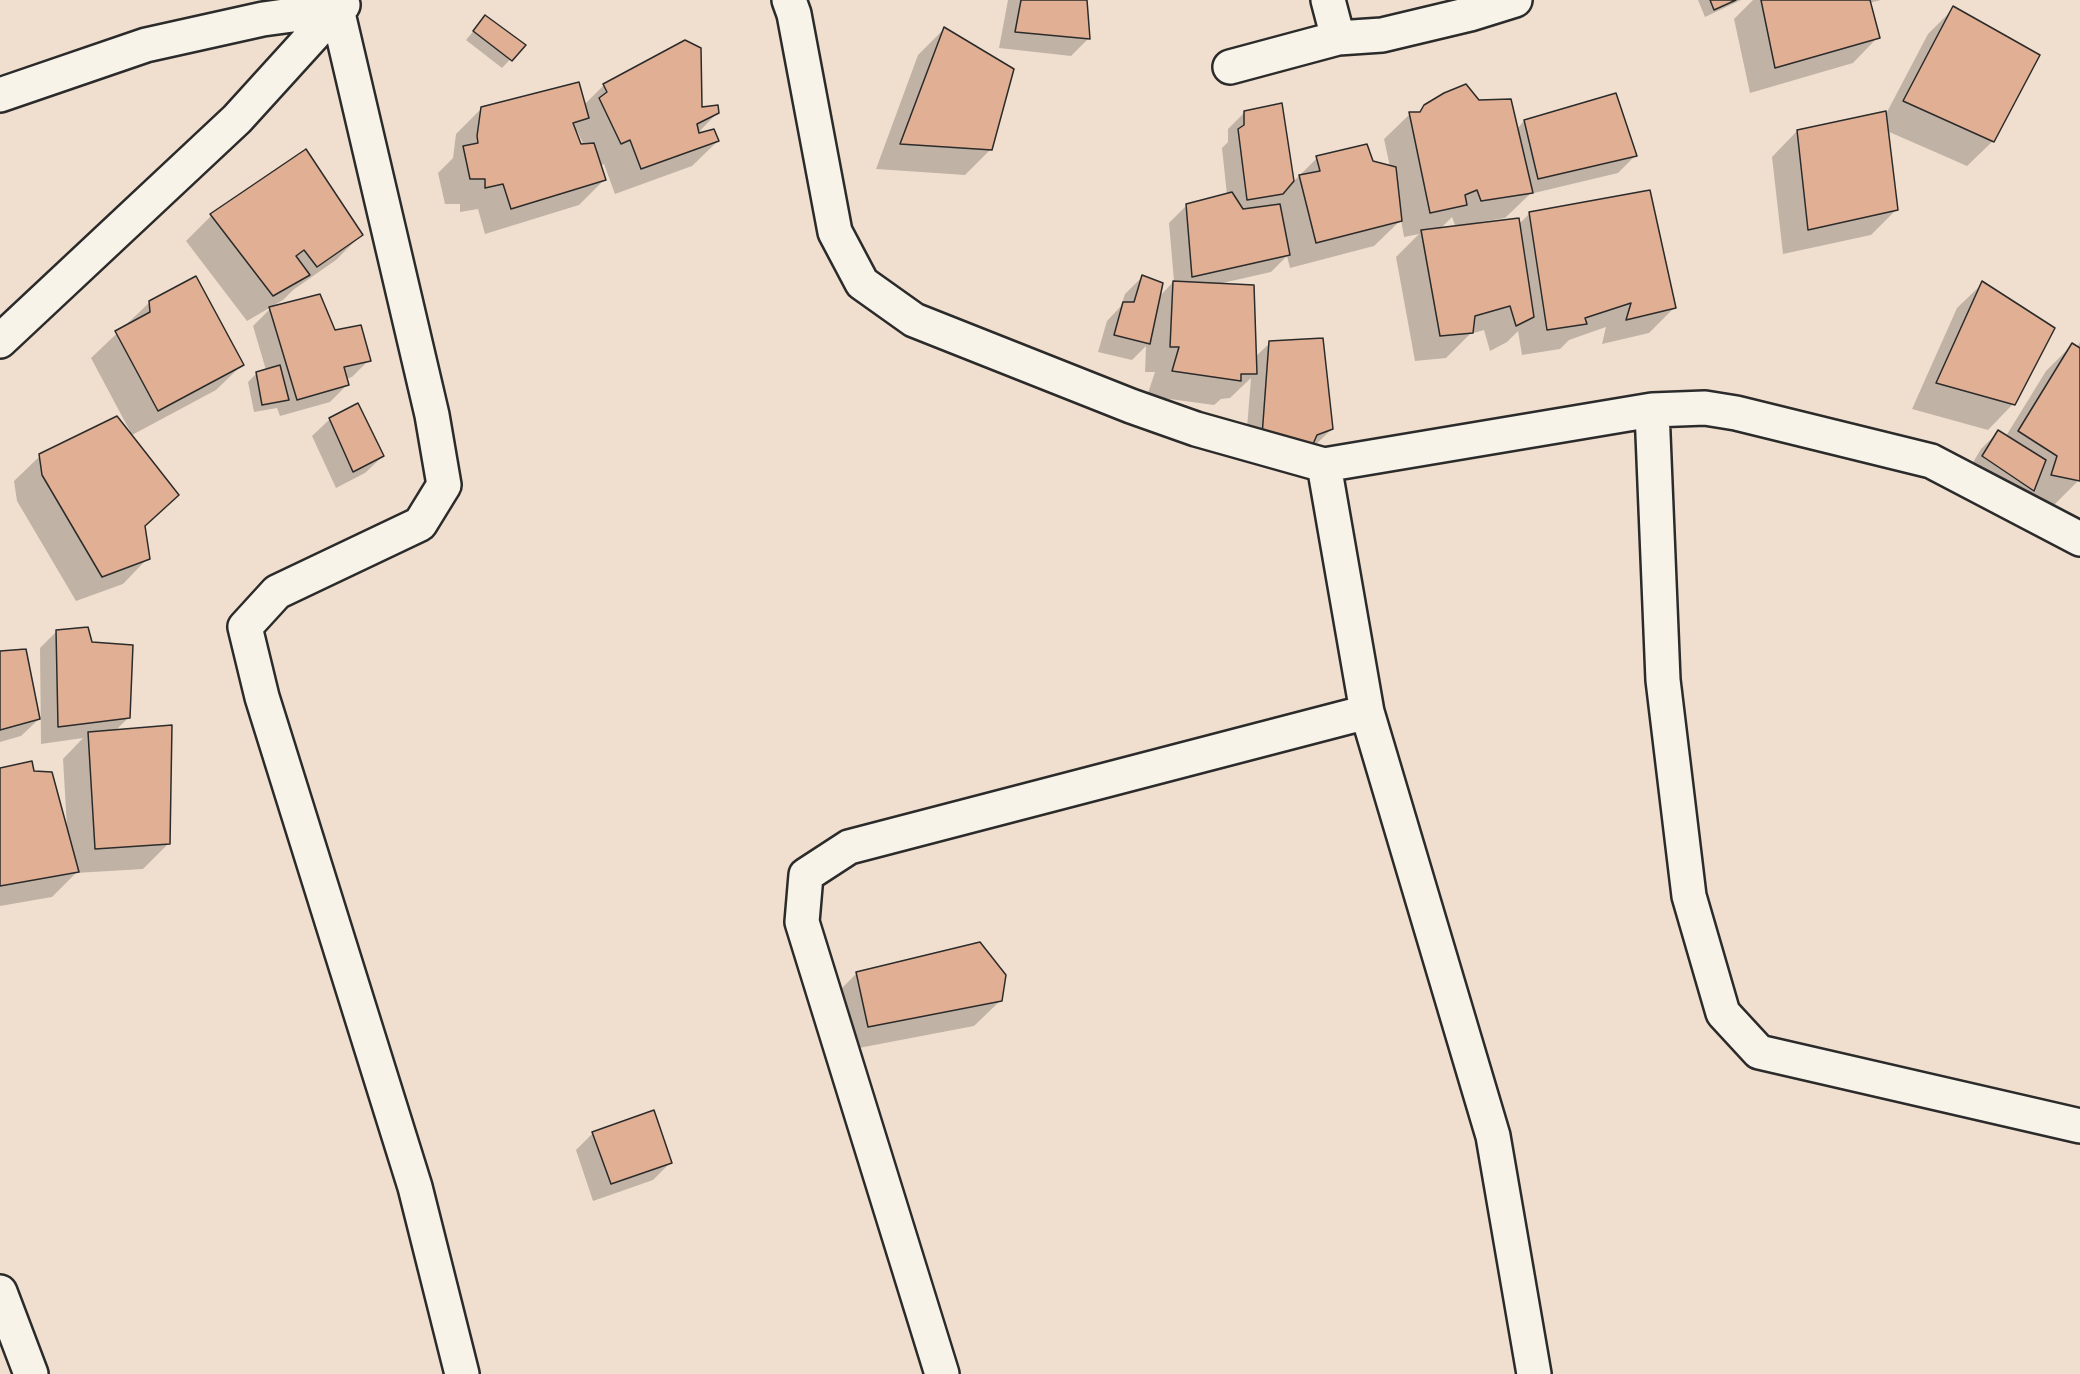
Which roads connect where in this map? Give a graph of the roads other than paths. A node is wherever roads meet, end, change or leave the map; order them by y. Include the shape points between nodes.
1 (789, 0) edge
2 (1328, 0) edge
3 (1515, 0) edge
4 (345, 4) edge
5 (1338, 38) junction
6 (1230, 67) dead end
7 (2, 91) edge
8 (0, 341) edge
9 (1652, 410) junction
10 (1324, 465) junction
11 (2080, 539) edge
12 (1367, 712) junction
13 (2080, 1126) edge
14 (0, 1292) edge
15 (31, 1374) edge
16 (462, 1374) edge
17 (942, 1374) edge
18 (1534, 1374) edge

1 - 10 street via 835,232 862,283 914,320 1131,406
2 - 5 street
3 - 5 street via 1382,35
4 - 7 street via 146,45
4 - 8 street via 237,119
4 - 16 street via 444,485 420,524 277,592 245,627 266,708 415,1187
5 - 6 street
9 - 10 street
9 - 11 street via 1706,408 1736,413 1931,461
9 - 13 street via 1663,680 1689,896 1723,1013 1759,1052
10 - 12 street
12 - 17 street via 849,847 806,875 802,922
12 - 18 street via 1493,1136
14 - 15 street

